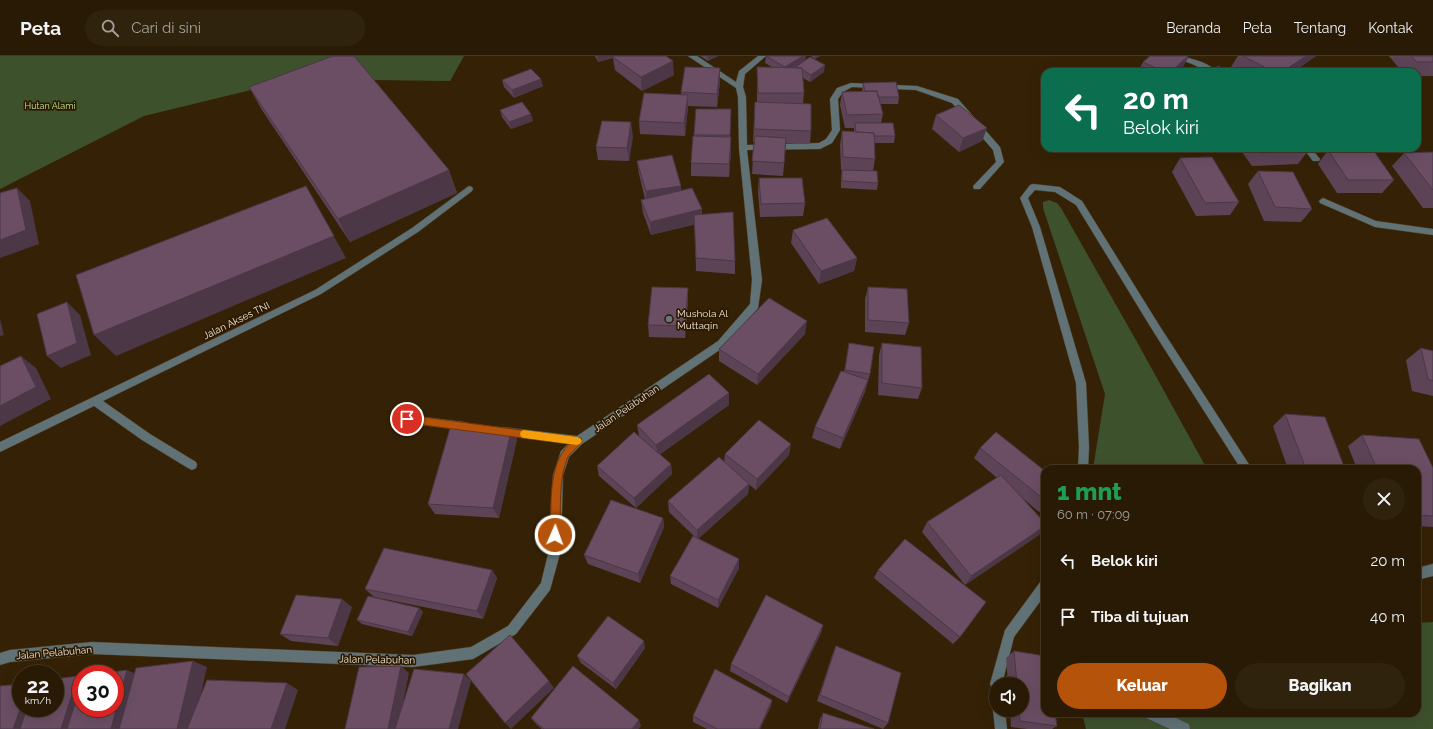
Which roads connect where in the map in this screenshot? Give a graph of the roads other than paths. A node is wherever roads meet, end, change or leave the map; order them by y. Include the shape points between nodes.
1 (692, 56) edge
2 (762, 56) edge
3 (1174, 56) edge
4 (1206, 68) edge
5 (739, 87) junction
6 (742, 148) junction
7 (1310, 152) edge
8 (1316, 159) dead end
9 (977, 187) dead end
10 (468, 189) dead end
11 (1323, 201) dead end
12 (1433, 232) edge
13 (95, 401) junction
14 (407, 419) dead end
15 (477, 428) edge
16 (492, 430) edge
17 (578, 441) junction
18 (0, 447) edge
19 (1083, 465) edge
20 (1244, 465) edge
21 (192, 466) dead end
22 (1433, 570) edge
23 (1421, 573) edge
24 (1041, 590) edge
25 (0, 659) edge
26 (998, 677) edge
27 (1000, 717) edge
28 (1158, 717) edge
29 (1001, 729) edge
30 (1184, 729) edge

1 - 5 street
2 - 5 street via 742,73
3 - 4 street
5 - 6 street, Jalan Pelabuhan via 742,97
6 - 9 street via 820,146 829,141 836,130 834,99 840,90 852,86 917,88 955,101 997,149 1000,162
6 - 17 street, Jalan Pelabuhan via 757,280 755,305 721,344
7 - 8 street
10 - 13 street, Jalan Akses TNI via 415,230 318,292
11 - 12 street via 1375,224
13 - 18 street, Jalan Akses TNI
13 - 21 street
14 - 15 street
16 - 17 street
17 - 25 street, Jalan Pelabuhan via 565,454 558,475 554,550 546,586 512,630 473,653 412,661 92,648
19 - 20 street via 1081,383 1036,227 1024,198 1033,187 1057,189 1079,203
22 - 23 street
24 - 26 street via 1009,634
27 - 29 street
28 - 30 street

